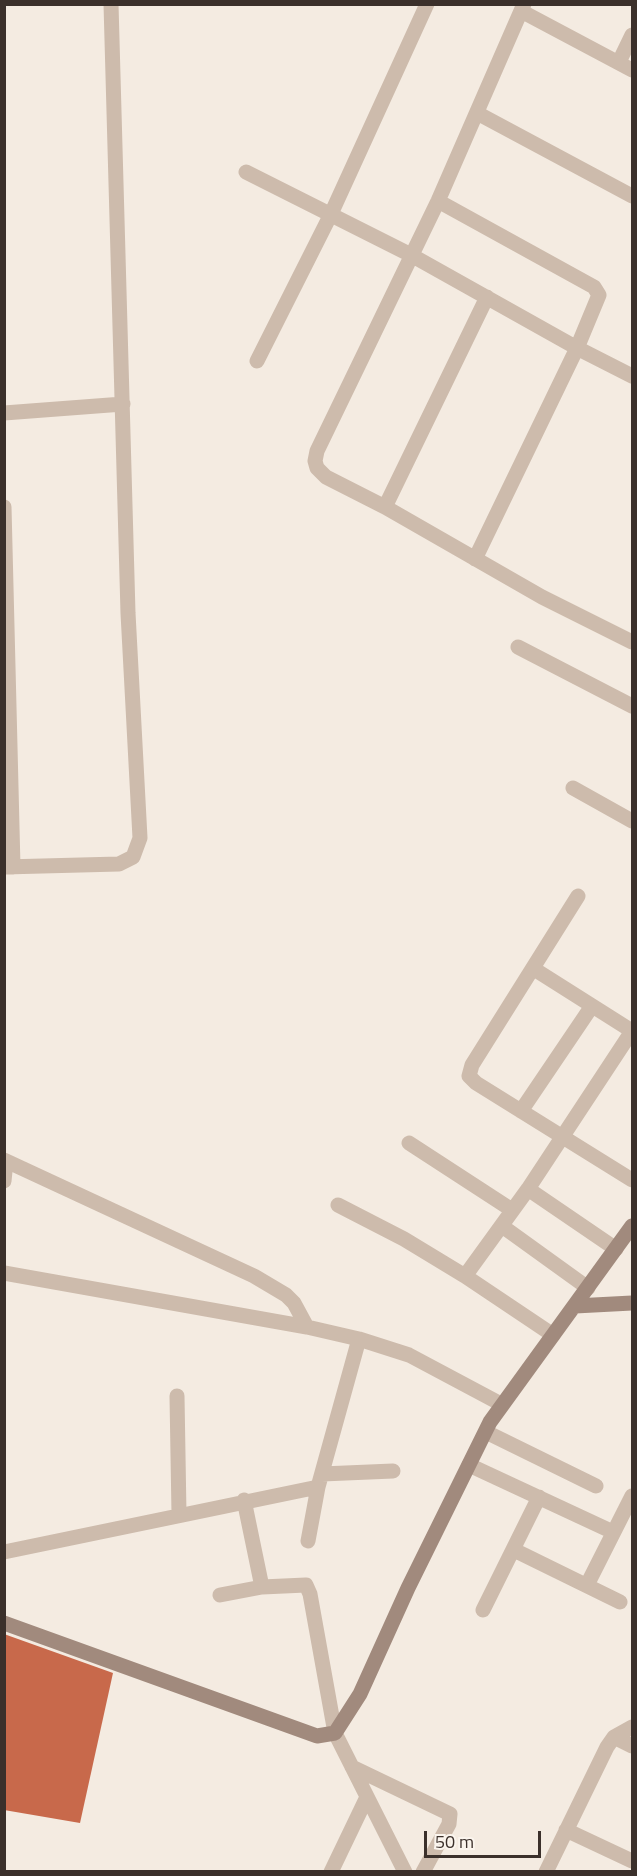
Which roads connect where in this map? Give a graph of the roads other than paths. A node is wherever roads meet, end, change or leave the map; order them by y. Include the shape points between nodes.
1 (111, 4) edge
2 (427, 4) edge
3 (522, 8) edge
4 (633, 35) edge
5 (619, 62) junction
6 (633, 70) edge
7 (477, 113) junction
8 (246, 172) dead end
9 (633, 196) edge
10 (438, 201) junction
11 (331, 214) junction
12 (411, 255) junction
13 (487, 297) junction
14 (577, 348) junction
15 (257, 362) dead end
16 (633, 376) edge
17 (123, 404) junction
18 (4, 412) edge
19 (4, 507) edge
20 (385, 507) junction
21 (475, 559) junction
22 (633, 642) edge
23 (518, 647) dead end
24 (633, 706) edge
25 (573, 788) dead end
26 (633, 821) edge
27 (9, 867) edge
28 (578, 896) dead end
29 (534, 969) junction
30 (592, 1006) junction
31 (632, 1031) edge
32 (521, 1111) junction
33 (562, 1137) junction
34 (410, 1143) dead end
35 (5, 1160) edge
36 (633, 1180) edge
37 (4, 1181) edge
38 (528, 1189) junction
39 (339, 1204) dead end
40 (512, 1210) junction
41 (502, 1226) junction
42 (633, 1226) edge
43 (615, 1249) junction
44 (4, 1273) edge
45 (465, 1276) junction
46 (588, 1288) junction
47 (633, 1303) edge
48 (575, 1306) junction
49 (307, 1327) junction
50 (553, 1335) junction
51 (359, 1339) junction
52 (177, 1396) dead end
53 (501, 1404) junction
54 (486, 1432) junction
55 (469, 1465) junction
56 (393, 1471) dead end
57 (320, 1480) junction
58 (596, 1486) dead end
59 (633, 1496) edge
60 (539, 1497) junction
61 (244, 1500) junction
62 (179, 1514) junction
63 (614, 1532) junction
64 (308, 1541) dead end
65 (513, 1550) junction
66 (4, 1552) edge
67 (587, 1585) junction
68 (262, 1587) junction
69 (220, 1596) dead end
70 (620, 1602) dead end
71 (483, 1610) dead end
72 (4, 1623) edge
73 (633, 1727) edge
74 (335, 1733) junction
75 (614, 1737) junction
76 (633, 1746) edge
77 (352, 1767) junction
78 (367, 1797) junction
79 (566, 1830) junction
80 (633, 1861) edge
81 (331, 1872) edge
82 (405, 1872) edge
83 (423, 1872) edge
84 (546, 1872) edge

1 - 17 street
2 - 11 street
3 - 5 street
3 - 7 street
4 - 5 street
5 - 6 street
7 - 9 street
7 - 10 street
8 - 11 street
10 - 12 street
10 - 14 street via 594,287 597,302
11 - 12 street
11 - 15 street
12 - 13 street
12 - 20 street via 315,461 326,477
13 - 14 street
13 - 20 street
14 - 16 street
14 - 21 street
17 - 18 street
17 - 27 street via 138,848 133,857 119,864
19 - 27 street
20 - 21 street
21 - 22 street
23 - 24 street
25 - 26 street
28 - 29 street
29 - 30 street
29 - 32 street via 469,1071 476,1083
30 - 31 street
30 - 32 street
31 - 33 street
32 - 33 street
33 - 36 street
33 - 38 street
34 - 40 street
35 - 37 street
35 - 49 street via 254,1276 286,1295
38 - 40 street
38 - 43 street
39 - 45 street
40 - 41 street
41 - 45 street
41 - 46 street
42 - 43 street
43 - 46 street
44 - 49 street
45 - 50 street
46 - 48 street
47 - 48 street
48 - 50 street
49 - 51 street
50 - 53 street
51 - 53 street via 409,1355
51 - 57 street
52 - 62 street
53 - 54 street
54 - 55 street
54 - 58 street
55 - 60 street
55 - 74 street via 360,1694
56 - 57 street
57 - 61 street
57 - 64 street
59 - 63 street
60 - 63 street
60 - 65 street
61 - 62 street
61 - 68 street
62 - 66 street
63 - 67 street
65 - 67 street
65 - 71 street
67 - 70 street
68 - 69 street
68 - 74 street via 300,1584 308,1588
72 - 74 street via 317,1736
73 - 75 street
74 - 77 street
75 - 76 street
75 - 79 street
77 - 78 street
77 - 83 street via 450,1814 449,1824
78 - 81 street
78 - 82 street
79 - 80 street
79 - 84 street

